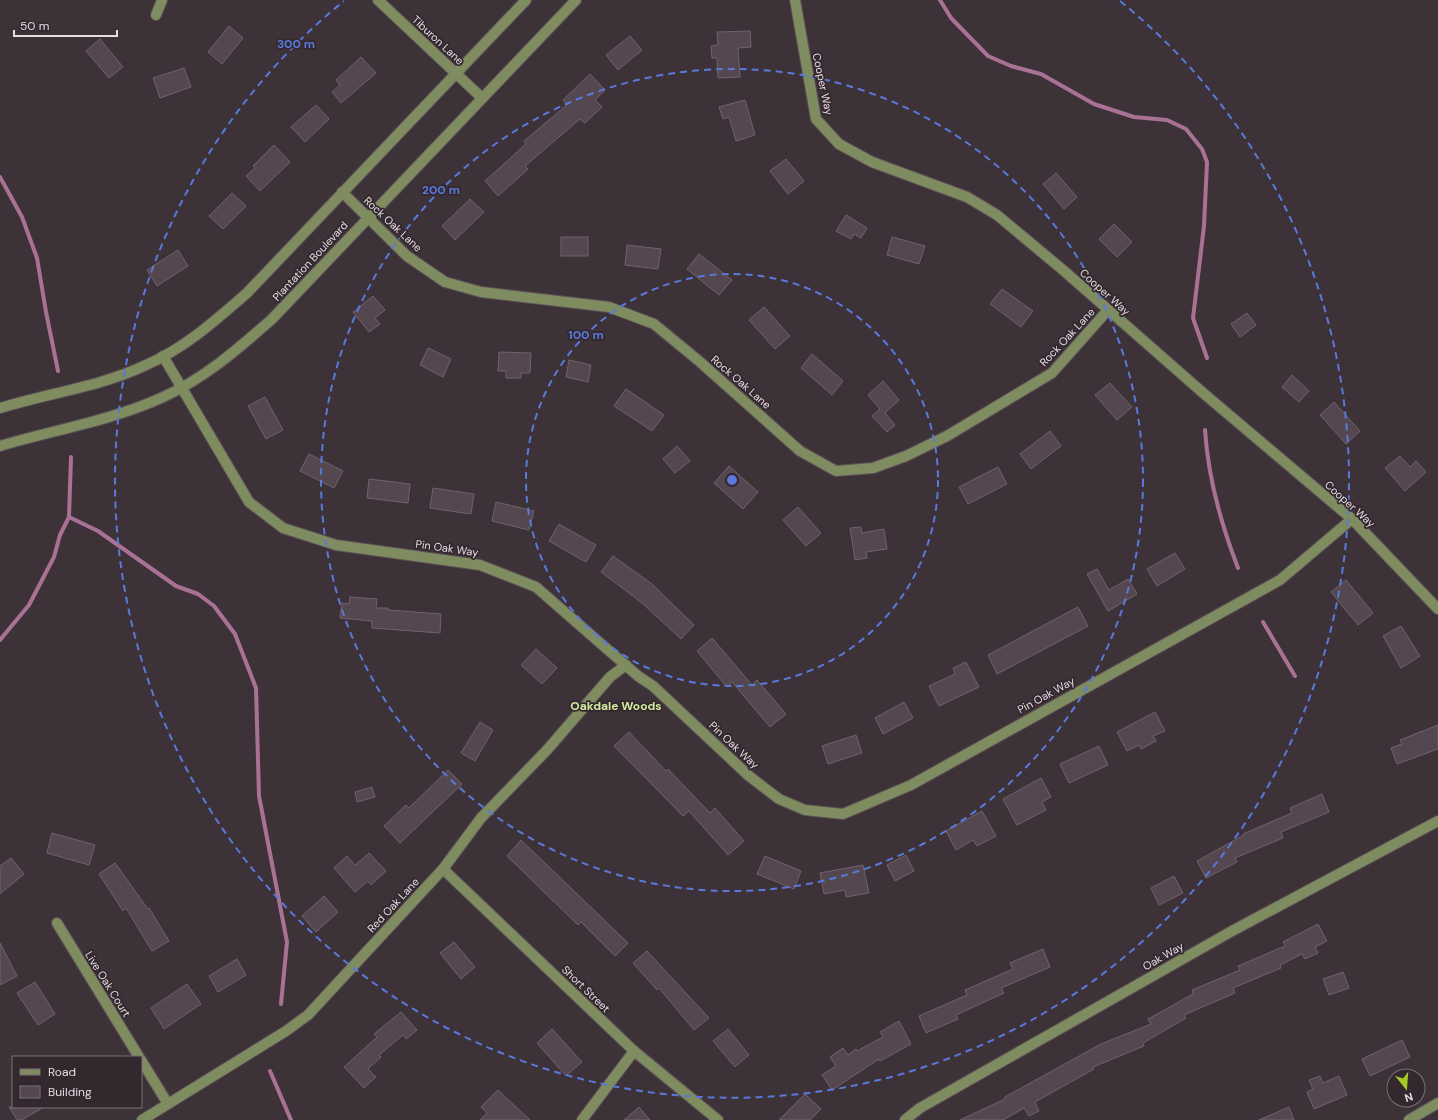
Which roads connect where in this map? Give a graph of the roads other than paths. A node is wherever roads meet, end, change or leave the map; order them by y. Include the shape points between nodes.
1 (162, 0) edge
2 (378, 0) edge
3 (526, 0) edge
4 (576, 0) edge
5 (795, 0) edge
6 (156, 15) dead end
7 (456, 73) junction
8 (482, 98) junction
9 (342, 192) junction
10 (368, 217) junction
11 (1108, 310) junction
12 (163, 356) junction
13 (181, 388) junction
14 (0, 408) edge
15 (0, 446) edge
16 (1352, 519) junction
17 (1438, 609) edge
18 (626, 665) junction
19 (1438, 821) edge
20 (443, 869) junction
21 (57, 923) dead end
22 (634, 1051) junction
23 (138, 1056) edge
24 (142, 1062) edge
25 (1438, 1103) edge
26 (168, 1104) junction
27 (142, 1120) edge
28 (582, 1120) edge
29 (718, 1120) edge
30 (905, 1120) edge
31 (1410, 1120) edge

1 - 6 street
2 - 7 street, Tiburon Lane
3 - 7 street
4 - 8 street, Plantation Boulevard
5 - 11 street, Cooper Way via 816,119 839,144 872,162 967,197 997,215
7 - 8 street, Tiburon Lane
7 - 9 street
8 - 10 street, Plantation Boulevard
9 - 10 street, Rock Oak Lane
9 - 12 street via 247,293 208,327
10 - 11 street, Rock Oak Lane via 407,256 445,282 481,292 610,308 654,324 800,451 836,471 873,468 906,456 947,436 1052,373
10 - 13 street, Plantation Boulevard via 272,319 231,355
11 - 16 street, Cooper Way
12 - 13 street, Pin Oak Way
12 - 14 street via 126,373
13 - 15 street, Plantation Boulevard via 138,407
13 - 18 street, Pin Oak Way via 249,502 282,528 336,545 480,565 536,587
16 - 17 street, Cooper Way
16 - 18 street, Pin Oak Way via 1280,580 911,785 843,814 806,810 779,799 749,776 653,686
18 - 20 street, Red Oak Lane via 610,677 547,750 481,818
19 - 30 street, Oak Way via 1225,935 920,1108
20 - 22 street, Short Street
20 - 26 street, Red Oak Lane via 308,1015
21 - 23 street, Live Oak Court
22 - 28 street
22 - 29 street, Short Street
24 - 26 street
25 - 31 street
26 - 27 street, Red Oak Lane

